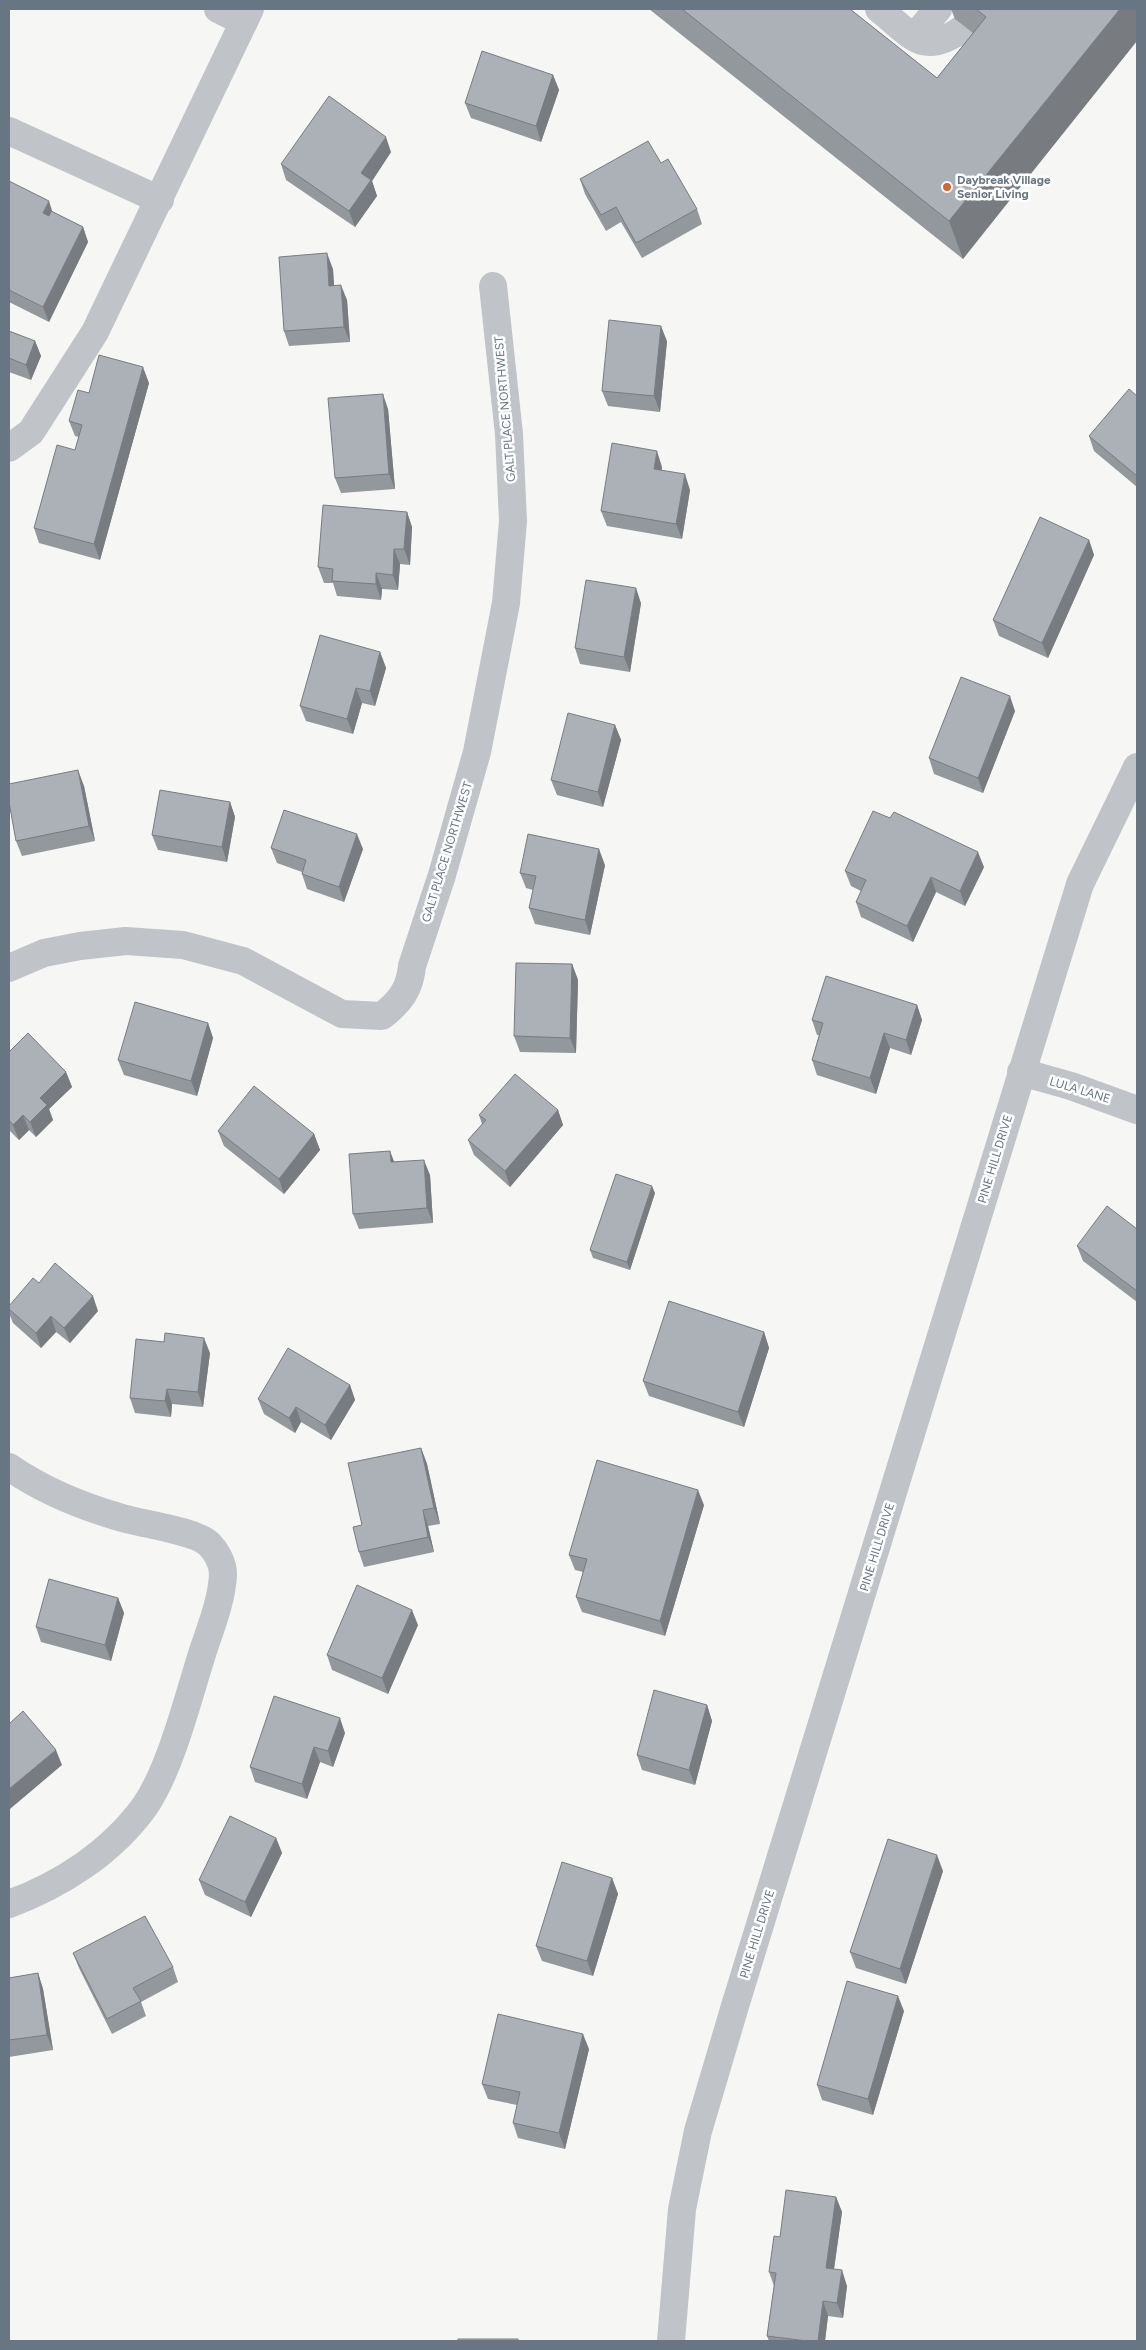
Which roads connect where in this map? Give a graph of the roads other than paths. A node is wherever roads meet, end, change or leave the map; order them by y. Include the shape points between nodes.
1 (218, 9) edge
2 (880, 9) edge
3 (938, 9) edge
4 (247, 15) edge
5 (965, 27) dead end
6 (918, 40) junction
7 (9, 131) edge
8 (160, 200) junction
9 (493, 286) dead end
10 (9, 448) edge
11 (1137, 767) edge
12 (9, 968) edge
13 (1021, 1072) junction
14 (1137, 1110) edge
15 (9, 1467) edge
16 (9, 1904) edge
17 (671, 2341) edge

1 - 4 street
2 - 6 street
3 - 6 street
4 - 8 street
5 - 6 street via 938,43
7 - 8 street
8 - 10 street via 95,332 31,432
9 - 12 street, GALT PLACE NORTHWEST via 509,434 513,511 506,603 477,752 412,966 411,979 398,1003 382,1016 342,1014 243,961 183,944 126,941 80,946 44,952
11 - 13 street, PINE HILL DRIVE via 1080,884
13 - 14 street, LULA LANE
13 - 17 street, PINE HILL DRIVE via 698,2131 682,2210
15 - 16 street via 51,1491 118,1517 207,1542 218,1554 223,1573 218,1602 179,1725 162,1772 145,1805 92,1861 34,1895

